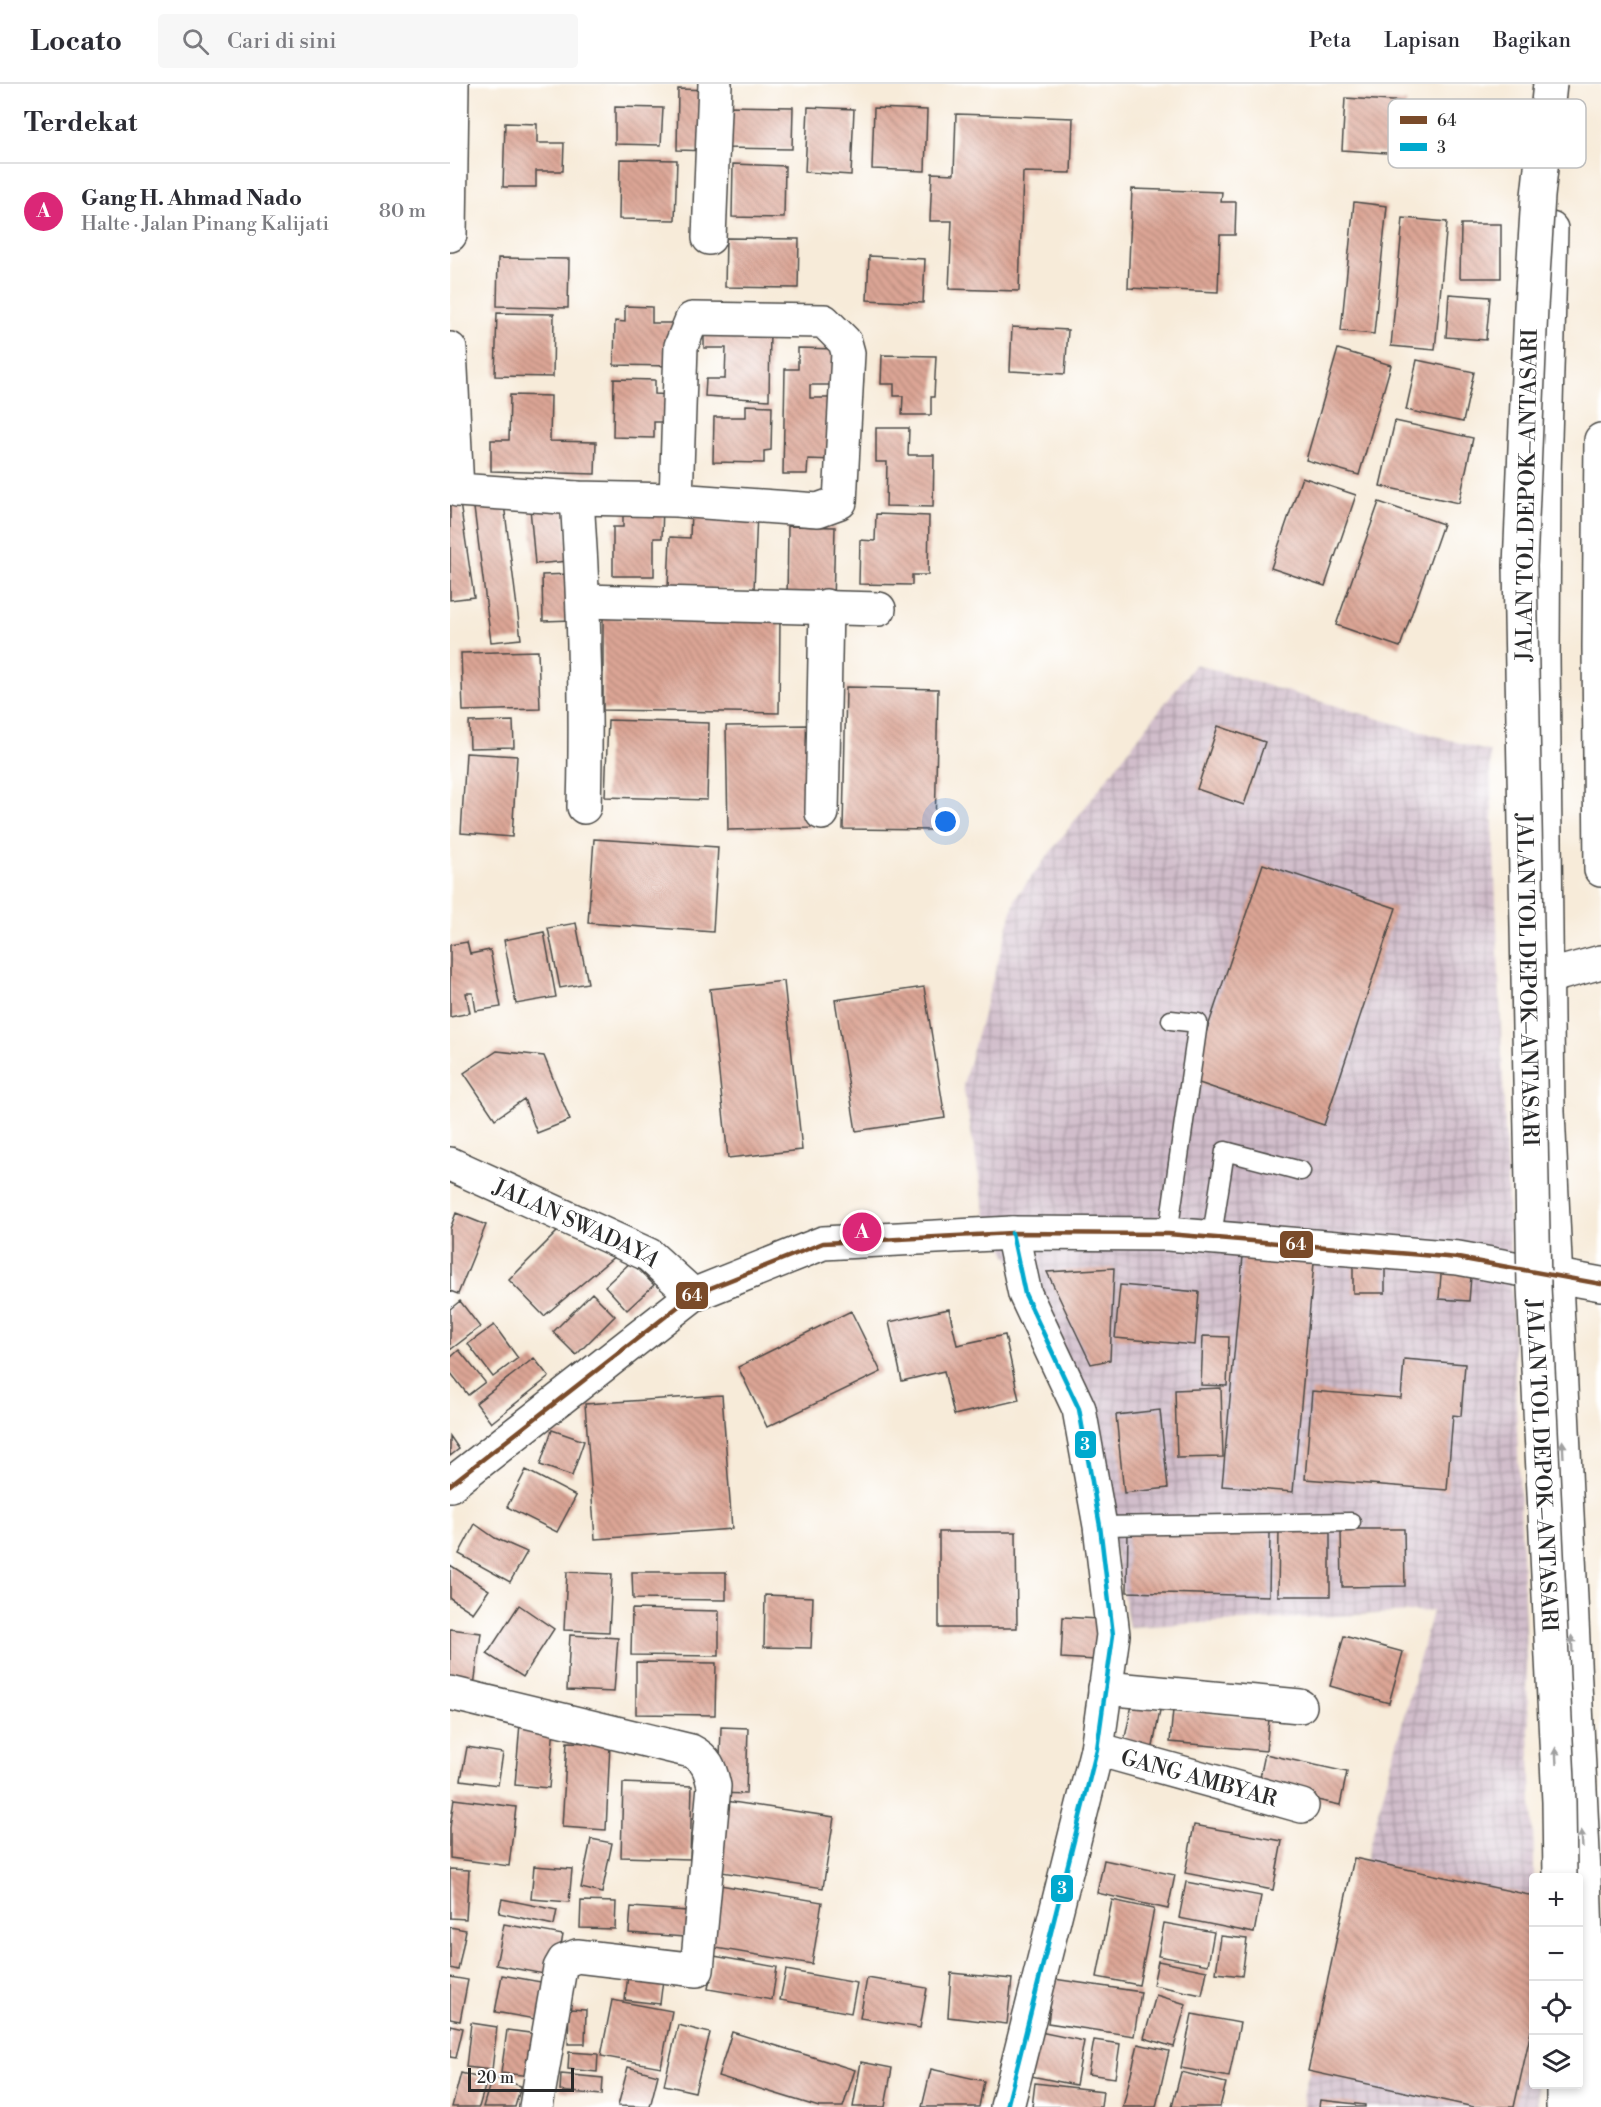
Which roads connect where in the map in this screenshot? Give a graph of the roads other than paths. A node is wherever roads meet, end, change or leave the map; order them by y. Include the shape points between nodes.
1 (452, 84) edge
2 (715, 84) edge
3 (1550, 84) edge
4 (1566, 84) edge
5 (1548, 99) edge
6 (1564, 99) edge
7 (1541, 168) edge
8 (1557, 168) edge
9 (450, 235) edge
10 (709, 238) dead end
11 (450, 349) edge
12 (1601, 440) edge
13 (577, 498) junction
14 (676, 500) junction
15 (584, 601) junction
16 (825, 606) junction
17 (879, 609) dead end
18 (584, 807) dead end
19 (822, 813) dead end
20 (1601, 870) edge
21 (1601, 962) edge
22 (1547, 977) junction
23 (1171, 1020) dead end
24 (450, 1164) edge
25 (1301, 1171) dead end
26 (1012, 1233) junction
27 (1168, 1234) junction
28 (1212, 1236) junction
29 (1556, 1276) junction
30 (1601, 1284) edge
31 (693, 1295) junction
32 (450, 1485) edge
33 (1351, 1522) dead end
34 (1100, 1526) junction
35 (1105, 1688) junction
36 (450, 1693) edge
37 (1300, 1706) dead end
38 (1097, 1749) junction
39 (1302, 1806) dead end
40 (1560, 1873) edge
41 (1594, 1956) edge
42 (1563, 2089) edge
43 (536, 2107) edge
44 (1007, 2107) edge
45 (1563, 2107) edge
46 (1589, 2107) edge

1 - 9 main road
2 - 10 main road
5 -> 3 main road, JALAN TOL DEPOK–ANTASARI, bridge
4 - 6 main road
40 -> 7 main road, JALAN TOL DEPOK–ANTASARI, bridge via 1534,1286 1520,566
8 - 22 main road via 1544,474
11 - 13 main road via 457,490
12 - 20 main road
13 - 14 main road
13 - 15 main road
14 - 14 main road via 818,510 840,502 848,353 845,342 824,321 692,319 681,346
15 - 16 main road
15 - 18 main road
16 - 17 main road
16 - 19 main road
21 - 22 main road
22 - 29 main road via 1548,1112
23 - 27 lane via 1198,1023
24 - 31 main road, JALAN SWADAYA via 649,1255
25 - 28 lane via 1225,1151
26 - 27 main road
26 - 31 main road via 823,1244
26 - 34 main road via 1025,1294 1079,1409
27 - 28 main road
28 - 29 main road via 1458,1258
29 - 30 main road
41 -> 29 main road
31 - 32 main road
33 - 34 lane
34 - 35 main road via 1113,1635
35 - 37 main road
35 - 38 main road
36 - 43 main road via 691,1751 710,1766 714,1786 697,1970 577,1956 564,1961
38 - 39 main road, GANG AMBYAR
38 - 44 main road
41 - 46 main road
42 - 45 main road

